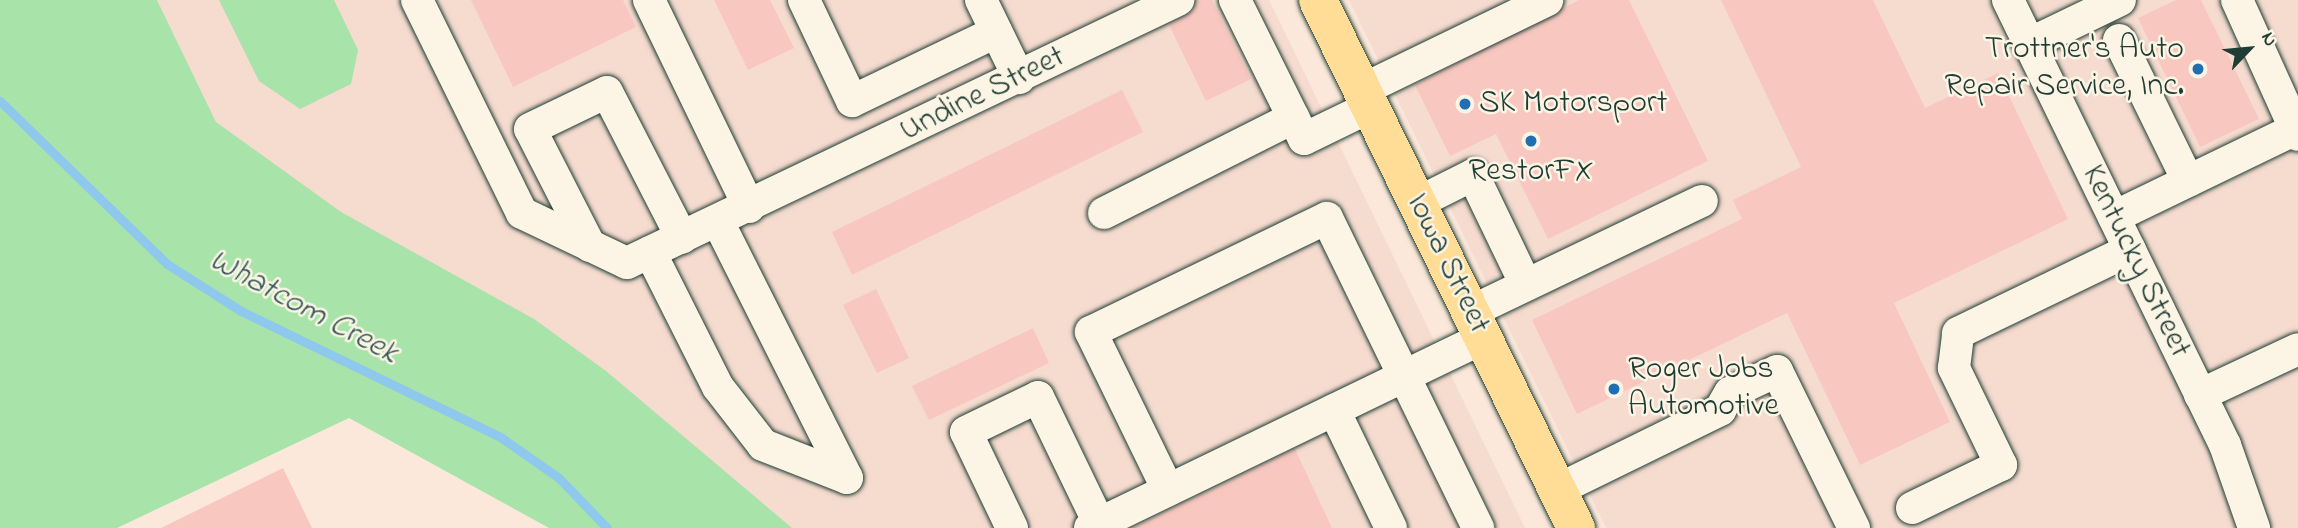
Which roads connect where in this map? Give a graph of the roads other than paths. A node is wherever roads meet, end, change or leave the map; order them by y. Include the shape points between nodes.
1 (417, 0) edge
2 (649, 0) edge
3 (804, 0) edge
4 (981, 0) edge
5 (1178, 0) edge
6 (1235, 0) edge
7 (1318, 0) edge
8 (1547, 0) edge
9 (2008, 0) edge
10 (2120, 0) edge
11 (2236, 0) edge
12 (996, 32) junction
13 (2119, 40) dead end
14 (2029, 44) junction
15 (1019, 78) junction
16 (1366, 98) junction
17 (1293, 118) junction
18 (2296, 131) edge
19 (2188, 181) junction
20 (1702, 201) dead end
21 (1417, 203) junction
22 (749, 207) junction
23 (1104, 213) dead end
24 (2113, 217) junction
25 (718, 222) junction
26 (682, 238) junction
27 (590, 246) junction
28 (2130, 250) junction
29 (650, 253) junction
30 (1526, 285) junction
31 (1477, 325) junction
32 (2298, 349) edge
33 (1404, 376) junction
34 (2200, 395) junction
35 (1334, 410) junction
36 (1558, 489) junction
37 (1168, 490) junction
38 (1912, 508) dead end
39 (1095, 526) edge
40 (1012, 528) edge
41 (1391, 528) edge
42 (1478, 528) edge
43 (1576, 528) edge
44 (1854, 528) edge
45 (2254, 528) edge

1 - 27 street, Undine Street via 522,214
2 - 22 street
3 - 12 street via 852,101
4 - 12 street
5 - 15 street, Undine Street
6 - 17 street
7 - 16 main road, Iowa Street
8 - 16 street
9 - 14 street, Kentucky Street
10 - 14 street
11 - 18 street
12 - 15 street
13 - 19 street
14 - 24 street, Kentucky Street
15 - 22 street, Undine Street
16 - 17 street via 1304,139
16 - 21 main road, Iowa Street
17 - 23 street
18 - 19 street
19 - 24 street
20 - 30 street
21 - 30 street via 1473,175
21 - 31 main road, Iowa Street
22 - 25 street, Undine Street
24 - 28 street, Kentucky Street
25 - 26 street, Undine Street
25 - 29 street via 847,478 763,444 718,387
26 - 27 street via 607,92 530,129
26 - 29 street, Undine Street
27 - 29 street, Undine Street via 627,263
28 - 34 street, Kentucky Street
28 - 38 street via 1958,333 1954,368 2001,465
30 - 31 street
31 - 33 street
31 - 36 main road, Iowa Street
32 - 34 street
33 - 35 street
33 - 37 street via 1328,218 1091,332
33 - 42 street
34 - 45 street, Kentucky Street via 2243,489
35 - 37 street
35 - 41 street
36 - 43 main road, Iowa Street
36 - 44 street via 1720,410 1730,393 1777,371
37 - 39 street
39 - 40 street via 1038,397 965,432

